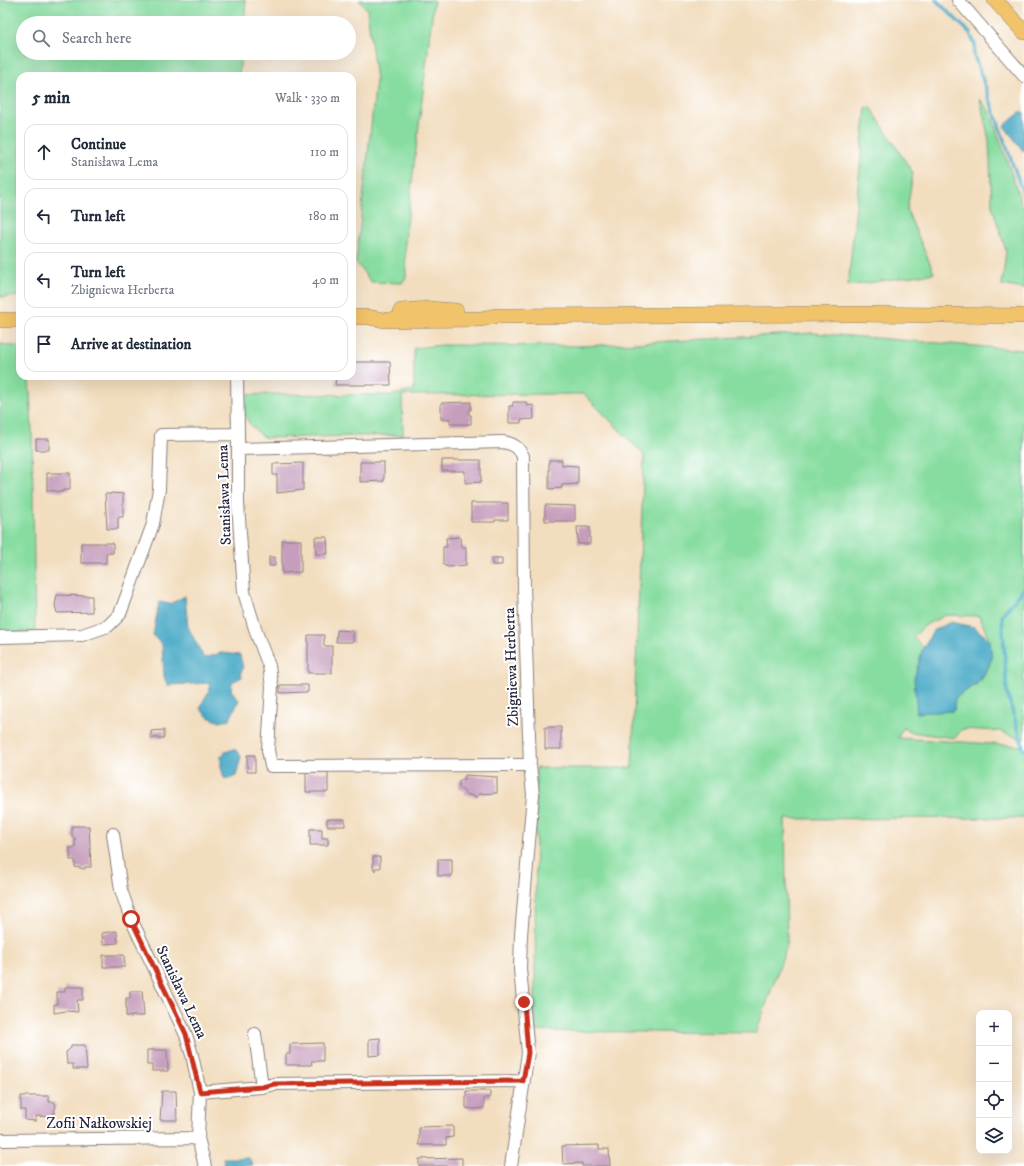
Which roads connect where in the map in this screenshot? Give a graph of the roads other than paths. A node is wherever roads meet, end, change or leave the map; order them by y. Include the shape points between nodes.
1 (958, 0) edge
2 (995, 0) edge
3 (1024, 32) edge
4 (1024, 76) edge
5 (1024, 316) edge
6 (356, 317) edge
7 (0, 320) edge
8 (16, 320) edge
9 (237, 380) edge
10 (238, 434) junction
11 (238, 449) junction
12 (0, 637) edge
13 (530, 765) junction
14 (113, 834) dead end
15 (255, 1034) dead end
16 (523, 1081) junction
17 (262, 1087) junction
18 (200, 1092) junction
19 (198, 1138) junction
20 (0, 1140) edge
21 (205, 1166) edge
22 (510, 1166) edge

1 - 4 street
2 - 3 main road
5 - 6 main road via 495,316 481,319 384,320
7 - 8 main road
9 - 10 street
10 - 11 street, Stanisława Lema
10 - 12 street, Stanisława Lema via 161,435 159,489 153,524 120,614 108,626 82,635
11 - 13 street, Stanisława Lema via 238,504 244,592 272,686 268,750 271,766
11 - 13 street, Zbigniewa Herberta via 504,442 519,448 523,456
13 - 16 street, Zbigniewa Herberta via 533,795 520,969 528,1053
14 - 18 street, Stanisława Lema via 124,897 142,945 186,1034
15 - 17 street
16 - 17 street via 274,1084
16 - 22 street, Zbigniewa Herberta
17 - 18 street
18 - 19 street, Stanisława Lema
19 - 20 street, Zofii Nałkowskiej
19 - 21 street, Stanisława Lema

